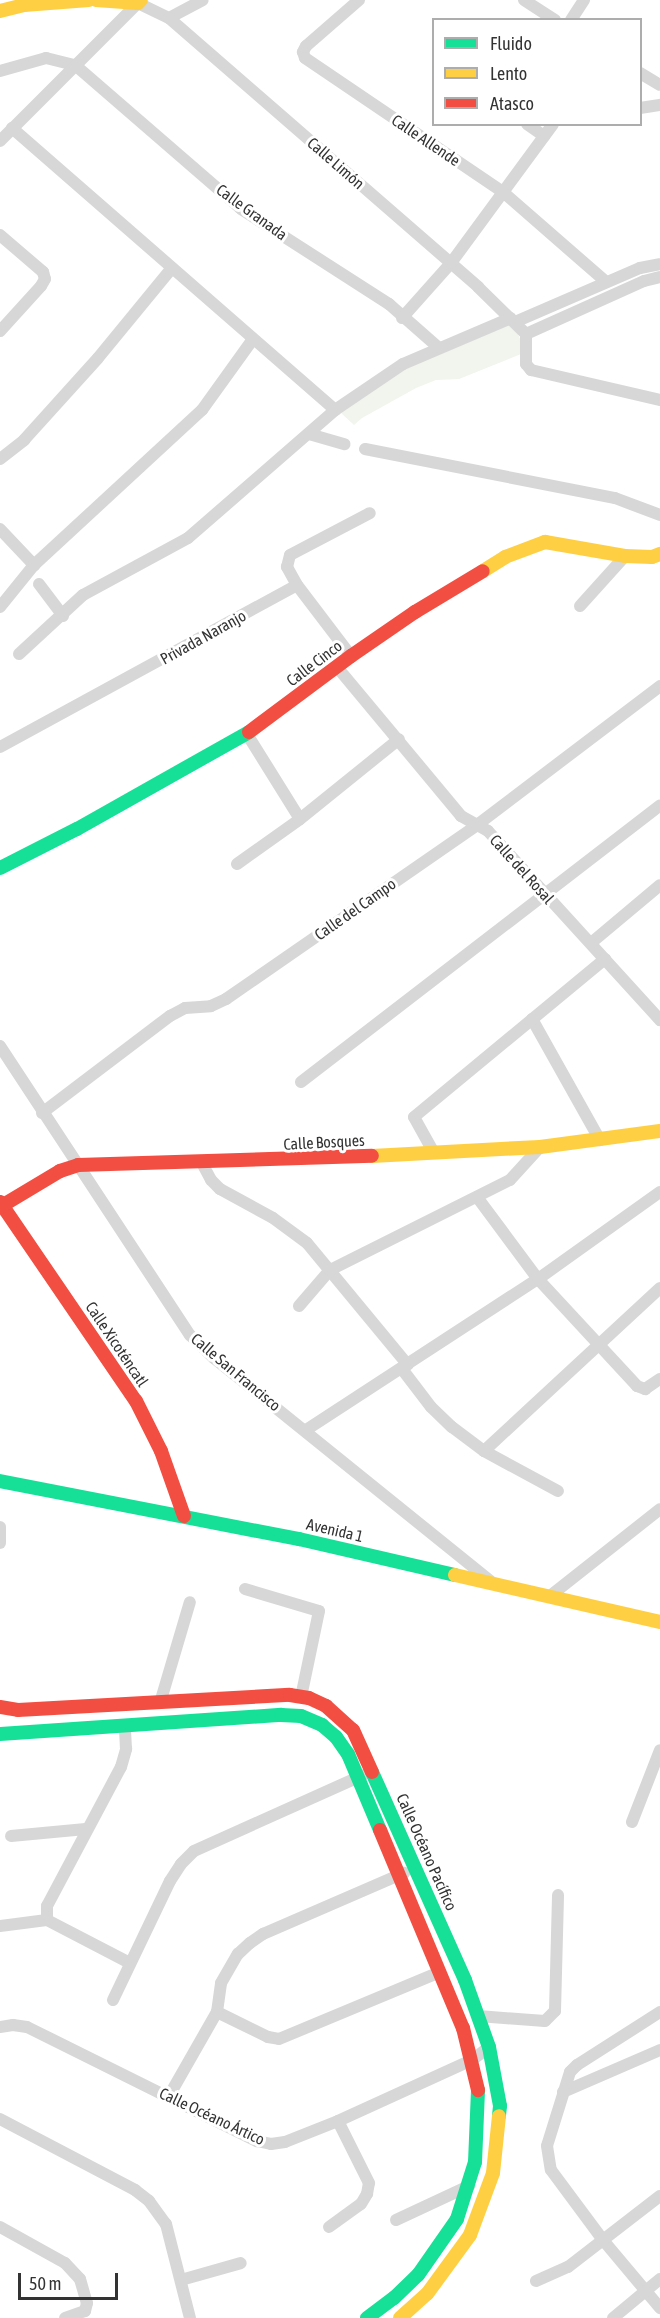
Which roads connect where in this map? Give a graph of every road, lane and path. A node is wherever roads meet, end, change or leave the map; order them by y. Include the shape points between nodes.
1 (89, 0) edge
2 (96, 0) edge
3 (203, 0) edge
4 (359, 0) edge
5 (524, 0) edge
6 (585, 0) edge
7 (139, 1) edge
8 (0, 11) edge
9 (169, 18) junction
10 (552, 18) edge
11 (572, 18) edge
12 (75, 65) junction
13 (0, 71) edge
14 (642, 74) edge
15 (660, 85) edge
16 (660, 105) edge
17 (642, 108) edge
18 (530, 126) edge
19 (552, 126) edge
20 (12, 128) junction
21 (544, 136) junction
22 (0, 141) edge
23 (503, 192) junction
24 (0, 235) edge
25 (451, 264) junction
26 (654, 265) edge
27 (171, 269) junction
28 (657, 280) edge
29 (606, 282) junction
30 (402, 318) junction
31 (513, 320) junction
32 (0, 331) edge
33 (526, 334) junction
34 (253, 339) junction
35 (438, 347) junction
36 (660, 400) edge
37 (335, 410) junction
38 (309, 434) junction
39 (345, 444) dead end
40 (365, 450) dead end
41 (0, 459) edge
42 (370, 513) dead end
43 (660, 515) edge
44 (0, 529) edge
45 (660, 554) edge
46 (625, 556) junction
47 (34, 565) junction
48 (39, 584) dead end
49 (297, 585) junction
50 (580, 606) dead end
51 (0, 608) edge
52 (63, 616) junction
53 (19, 654) dead end
54 (351, 656) junction
55 (337, 667) junction
56 (660, 687) edge
57 (248, 734) junction
58 (399, 739) junction
59 (0, 747) edge
60 (660, 806) edge
61 (300, 819) junction
62 (477, 825) junction
63 (237, 864) dead end
64 (0, 868) edge
65 (660, 885) edge
66 (546, 896) junction
67 (591, 943) junction
68 (606, 959) junction
69 (532, 1019) junction
70 (660, 1020) edge
71 (0, 1046) edge
72 (301, 1082) dead end
73 (42, 1113) junction
74 (660, 1131) edge
75 (600, 1140) junction
76 (540, 1147) junction
77 (434, 1153) junction
78 (202, 1163) junction
79 (78, 1165) junction
80 (660, 1192) edge
81 (477, 1197) junction
82 (1, 1205) edge
83 (330, 1270) junction
84 (538, 1279) junction
85 (660, 1288) edge
86 (299, 1306) dead end
87 (597, 1345) junction
88 (405, 1367) junction
89 (660, 1379) edge
90 (306, 1430) junction
91 (484, 1451) junction
92 (0, 1481) edge
93 (558, 1491) dead end
94 (660, 1509) edge
95 (184, 1516) junction
96 (0, 1527) edge
97 (0, 1542) edge
98 (493, 1583) junction
99 (245, 1589) dead end
100 (550, 1596) junction
101 (190, 1602) dead end
102 (658, 1619) edge
103 (301, 1697) junction
104 (177, 1702) junction
105 (160, 1703) junction
106 (0, 1707) edge
107 (178, 1722) junction
108 (125, 1727) junction
109 (0, 1734) edge
110 (660, 1750) edge
111 (374, 1770) junction
112 (358, 1777) junction
113 (632, 1822) dead end
114 (86, 1829) junction
115 (11, 1836) dead end
116 (416, 1868) junction
117 (399, 1875) junction
118 (558, 1895) dead end
119 (47, 1920) junction
120 (0, 1926) edge
121 (130, 1963) junction
122 (440, 1971) junction
123 (113, 2001) dead end
124 (217, 2012) junction
125 (660, 2012) edge
126 (478, 2016) junction
127 (0, 2027) edge
128 (489, 2046) junction
129 (660, 2050) edge
130 (472, 2060) junction
131 (563, 2092) junction
132 (169, 2096) junction
133 (0, 2118) edge
134 (338, 2121) junction
135 (469, 2187) junction
136 (660, 2196) edge
137 (396, 2220) dead end
138 (0, 2227) edge
139 (329, 2227) dead end
140 (603, 2240) junction
141 (241, 2263) dead end
142 (660, 2279) edge
143 (181, 2280) junction
144 (536, 2281) dead end
145 (645, 2291) junction
146 (660, 2308) edge
147 (65, 2318) edge
148 (190, 2318) edge
149 (367, 2318) edge
150 (400, 2318) edge
151 (613, 2318) edge

1 - 8 street via 24,5
2 - 7 street
3 - 9 street
4 - 23 street, Calle Allende via 306,46 305,58
5 - 10 street
6 - 11 street
7 - 9 street, Calle Limón
7 - 12 street
9 - 25 street, Calle Limón
12 - 13 street via 46,58
12 - 20 street
12 - 30 street, Calle Granada via 241,209 389,304
14 - 15 street
16 - 17 street
18 - 21 street
19 - 21 street
20 - 22 street
20 - 27 street
21 - 23 street
23 - 25 street
23 - 29 street, Calle Allende
24 - 32 street via 43,272 45,279
25 - 30 street
25 - 31 street, Calle Limón
26 - 28 street
26 - 29 street
27 - 34 street
27 - 41 street via 91,366 24,440
28 - 33 street
29 - 31 street
30 - 35 street, Calle Granada
31 - 33 street, Calle Limón
31 - 35 street
33 - 36 street via 526,364 531,370
34 - 37 street
34 - 47 street via 202,410
35 - 37 street via 403,364
37 - 38 street
38 - 39 street
38 - 52 street via 188,538 93,588
40 - 43 street via 615,498
42 - 49 street via 290,555 286,567
44 - 47 street
45 - 46 street, Calle Cinco
46 - 50 street
46 - 54 street, Calle Cinco via 545,542 528,546 425,606
47 - 51 street
48 - 52 street
49 - 54 street
49 - 59 street, Privada Naranjo
52 - 53 street
54 - 55 street, Calle Cinco
55 - 57 street, Calle Cinco
55 - 58 street, Calle del Rosal
56 - 62 street, Calle del Campo
57 - 61 street
57 - 64 street, Calle Cinco
58 - 61 street
58 - 62 street, Calle del Rosal via 461,816
60 - 66 street
61 - 63 street
62 - 66 street, Calle del Rosal via 488,831
62 - 73 street, Calle del Campo via 226,999 211,1006 185,1008 170,1016
65 - 67 street
66 - 67 street, Calle del Rosal
66 - 72 street
67 - 68 street, Calle del Rosal
68 - 69 street
68 - 70 street, Calle del Rosal
69 - 75 street
69 - 77 street via 414,1117
71 - 73 street, Calle San Francisco
73 - 79 street, Calle San Francisco
74 - 75 street, Calle Bosques
75 - 76 street, Calle Bosques
76 - 77 street, Calle Bosques
76 - 81 street via 510,1180
77 - 78 street, Calle Bosques
78 - 79 street, Calle Bosques
78 - 83 street via 220,1189 298,1236
79 - 82 street, Calle Bosques
79 - 90 street, Calle San Francisco via 190,1335
80 - 84 street
81 - 83 street
81 - 84 street
82 - 95 street, Calle Xicoténcatl via 136,1401 161,1451
83 - 86 street
83 - 88 street
84 - 87 street
84 - 88 street
85 - 87 street
87 - 89 street via 637,1386 645,1389
87 - 91 street
88 - 90 street
88 - 91 street via 431,1407
90 - 98 street, Calle San Francisco
91 - 93 street
92 - 95 street, Avenida 1
94 - 100 street
95 - 98 street, Avenida 1
96 - 97 street
98 - 100 street, Avenida 1
99 - 103 street via 319,1611
100 - 102 street, Avenida 1
101 - 105 street
103 - 104 street, Calle Océano Pacífico
103 - 111 street, Calle Océano Pacífico via 326,1706 354,1730
104 - 105 street, Calle Océano Pacífico
104 - 107 street
105 - 106 street, Calle Océano Pacífico via 18,1710
107 - 108 street, Calle Océano Pacífico
107 - 112 street, Calle Océano Pacífico via 301,1716 322,1725 336,1737
108 - 109 street, Calle Océano Pacífico
108 - 114 street via 126,1749 121,1767
110 - 113 street
111 - 112 street
111 - 116 street, Calle Océano Pacífico
112 - 117 street, Calle Océano Pacífico
112 - 121 street via 194,1851 170,1881
114 - 115 street
114 - 119 street via 47,1906
116 - 117 street
116 - 126 street, Calle Océano Pacífico
117 - 122 street, Calle Océano Pacífico
117 - 124 street via 249,1943 221,1983
118 - 126 street via 555,2011 545,2021
119 - 120 street
119 - 121 street
121 - 123 street
122 - 124 street via 279,2039
122 - 130 street, Calle Océano Pacífico
124 - 132 street
125 - 131 street via 577,2065
126 - 128 street, Calle Océano Pacífico
127 - 132 street, Calle Océano Ártico via 27,2027
128 - 130 street, Calle Océano Ártico
128 - 150 street, Calle Océano Pacífico via 500,2106 494,2173 470,2235 427,2294
129 - 131 street
130 - 134 street, Calle Océano Ártico
130 - 135 street, Calle Océano Pacífico via 478,2086 479,2139
131 - 140 street via 547,2146 548,2160 551,2170
132 - 134 street, Calle Océano Ártico via 257,2141 271,2144
133 - 143 street via 149,2201 166,2224
134 - 139 street via 369,2183 361,2205
135 - 137 street
135 - 149 street, Calle Océano Pacífico via 457,2219 438,2251 394,2298
136 - 140 street
138 - 147 street via 65,2263 80,2278 87,2303 84,2311
140 - 144 street via 568,2267
140 - 145 street
141 - 143 street
142 - 145 street
143 - 148 street
145 - 146 street
145 - 151 street

